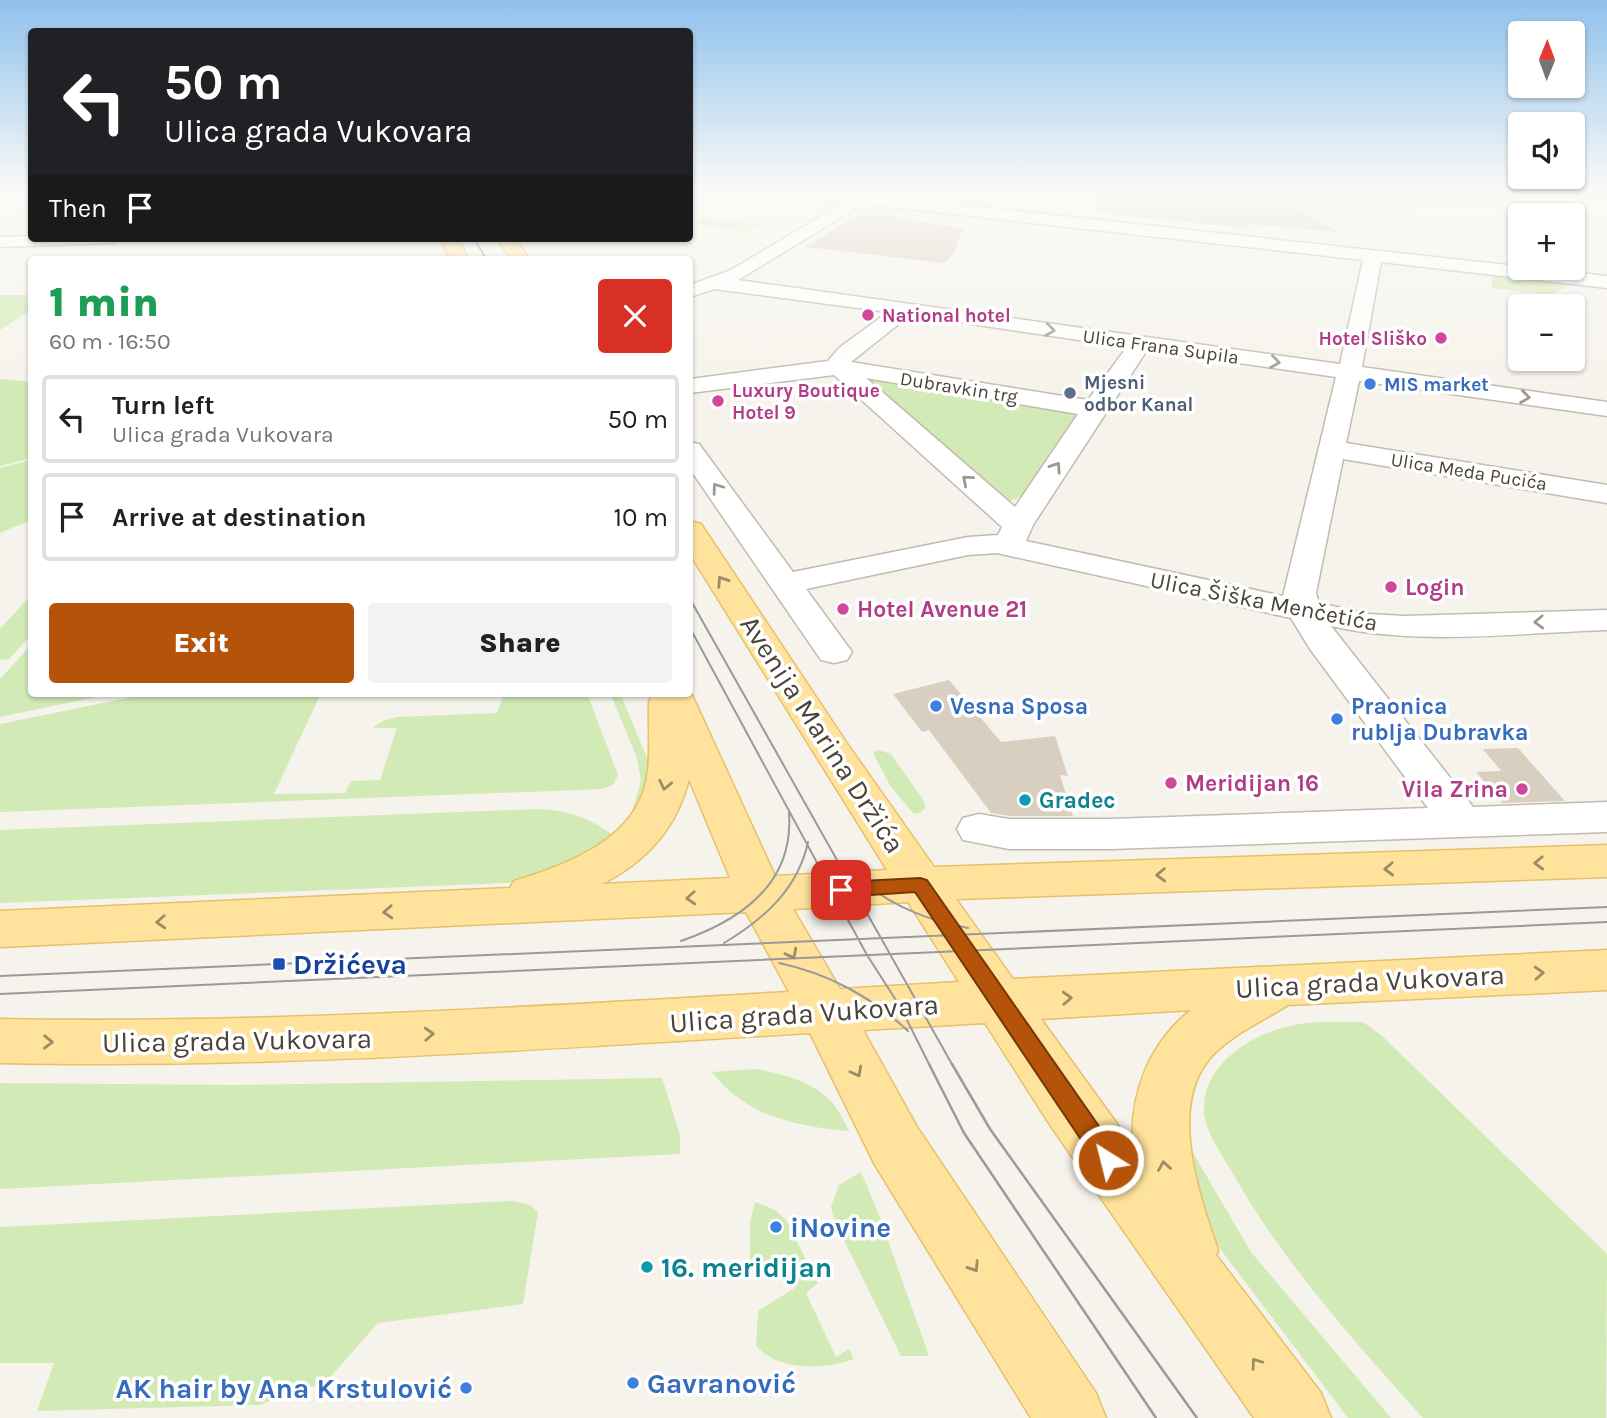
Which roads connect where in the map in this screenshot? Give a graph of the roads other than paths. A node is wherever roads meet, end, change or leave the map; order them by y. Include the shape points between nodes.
1 (767, 257) edge
2 (1373, 257) edge
3 (1384, 257) edge
4 (1607, 282) edge
5 (716, 284) junction
6 (693, 290) edge
7 (905, 309) junction
8 (1141, 343) junction
9 (839, 367) junction
10 (1348, 372) junction
11 (693, 386) edge
12 (1094, 409) junction
13 (1607, 409) edge
14 (1332, 449) junction
15 (693, 454) edge
16 (1607, 494) edge
17 (693, 535) edge
18 (1013, 535) junction
19 (785, 583) junction
20 (1304, 611) junction
21 (1607, 620) edge
22 (834, 652) dead end
23 (670, 697) edge
24 (672, 697) edge
25 (1607, 817) edge
26 (1462, 823) junction
27 (979, 829) dead end
28 (1607, 861) edge
29 (920, 885) junction
30 (760, 894) junction
31 (456, 909) junction
32 (0, 929) edge
33 (1607, 970) edge
34 (1294, 984) junction
35 (999, 1002) junction
36 (826, 1012) junction
37 (0, 1041) edge
38 (1210, 1300) junction
39 (1071, 1418) edge
40 (1296, 1418) edge

1 - 5 street
2 - 10 street
3 - 4 street
5 - 6 street
5 - 7 street, Ulica Frana Supila
7 -> 8 street, Ulica Frana Supila
7 - 9 street via 846,354
8 -> 10 street, Ulica Frana Supila
8 - 12 street
9 - 11 street
9 - 12 street, Dubravkin trg
18 -> 9 street, Dubravkin trg
10 -> 13 street, Ulica Frana Supila
10 - 14 street
18 -> 12 street
14 - 16 street, Ulica Meda Pucića
14 - 20 street via 1299,593
19 -> 15 street, Avenija Marina Držića
29 -> 17 main road, Avenija Marina Držića
18 - 19 street, Ulica Šiška Menčetića
18 - 20 street, Ulica Šiška Menčetića
19 - 22 street, Avenija Marina Držića
21 -> 20 street, Ulica Šiška Menčetića via 1386,626
20 - 26 street
23 -> 31 main road via 667,780 655,814 642,832 609,860 574,879 508,900
24 - 30 main road
25 - 26 street
26 - 27 street via 1112,834 1009,834
28 -> 29 main road
29 - 30 main road
29 - 35 main road, Avenija Marina Držića
30 -> 31 main road
30 -> 36 main road
31 -> 32 main road
34 -> 33 main road, Ulica grada Vukovara
35 -> 34 main road, Ulica grada Vukovara
38 -> 34 main road via 1189,1255 1166,1179 1159,1118 1164,1085 1184,1048 1228,1012 1249,999
35 - 36 main road, Ulica grada Vukovara
35 - 38 main road, Avenija Marina Držića
37 -> 36 main road, Ulica grada Vukovara via 360,1038
36 -> 39 main road via 896,1146
40 -> 38 main road, Avenija Marina Držića

